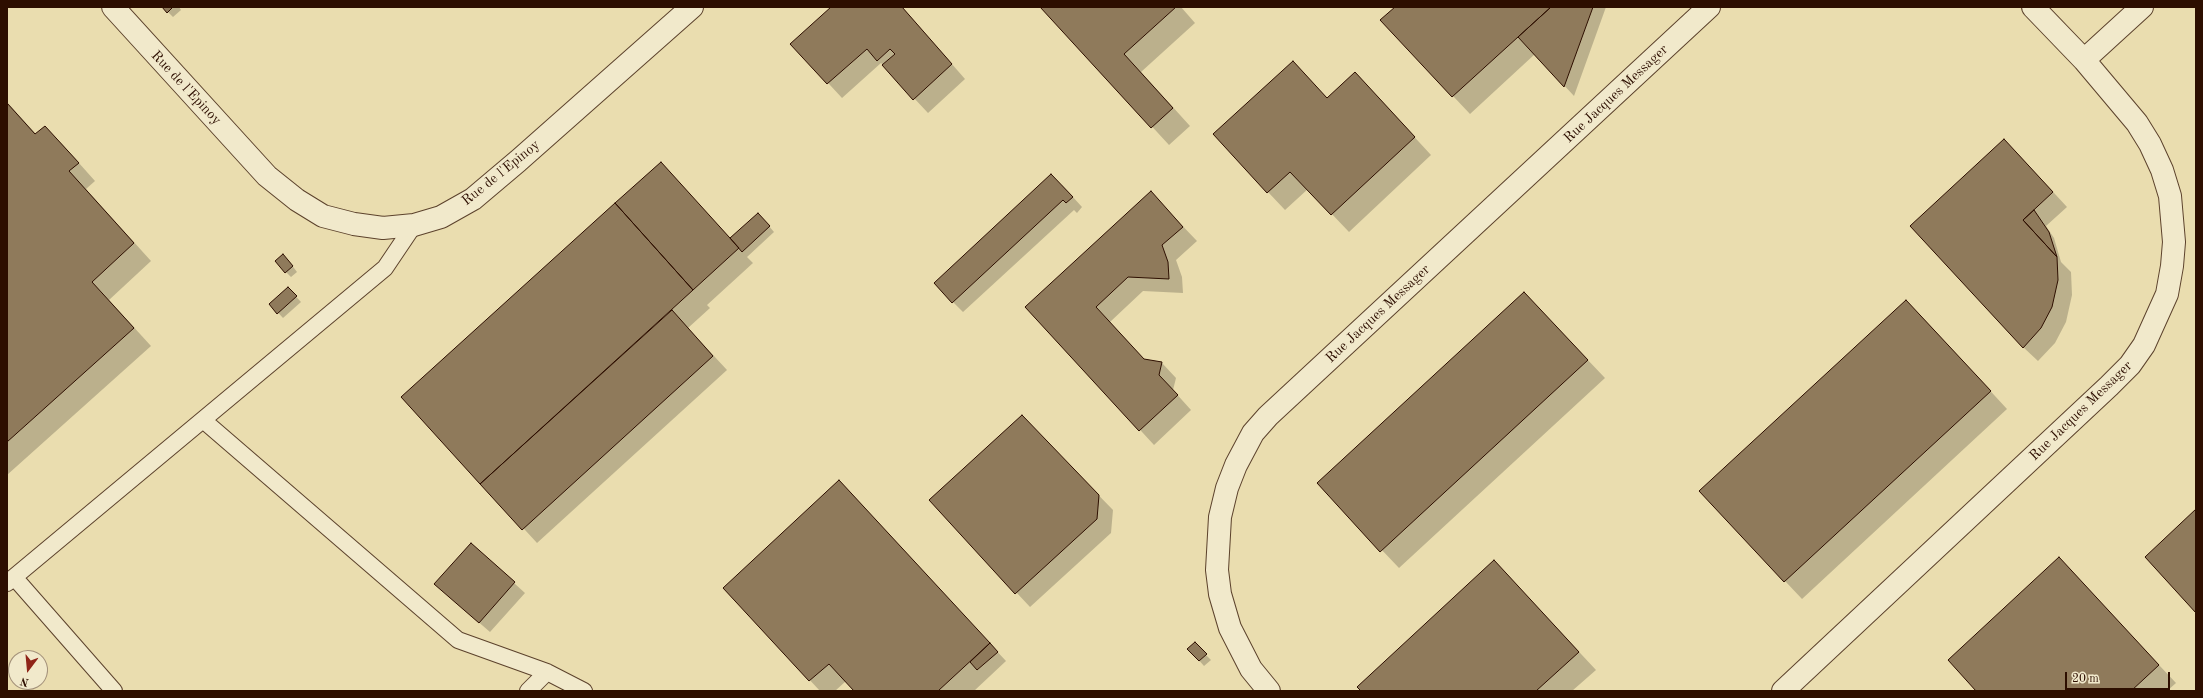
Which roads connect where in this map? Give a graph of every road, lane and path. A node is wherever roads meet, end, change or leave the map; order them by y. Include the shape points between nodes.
1 (113, 7) edge
2 (692, 7) edge
3 (1709, 7) edge
4 (2033, 7) edge
5 (2142, 7) edge
6 (2084, 60) junction
7 (414, 225) junction
8 (203, 420) junction
9 (11, 580) edge
10 (547, 672) junction
11 (114, 691) edge
12 (528, 691) edge
13 (584, 691) edge
14 (1269, 691) edge
15 (1783, 691) edge

1 - 7 street, Rue de l'Epinoy via 268,176 297,200 323,216 354,224 383,228
2 - 7 street, Rue de l'Epinoy via 473,199 441,217
3 - 14 street, Rue Jacques Messager via 1268,416 1254,433 1236,465 1227,488 1220,517 1217,570 1220,594 1230,628 1251,669
4 - 6 street, Rue Jacques Messager
5 - 6 street
6 - 15 street, Rue Jacques Messager via 2137,123 2162,170 2170,196 2174,242 2172,266 2167,294 2158,316 2144,345 2130,365
7 - 8 lane via 385,268
8 - 9 lane
8 - 10 lane via 458,640
9 - 11 lane
10 - 12 lane
10 - 13 lane

